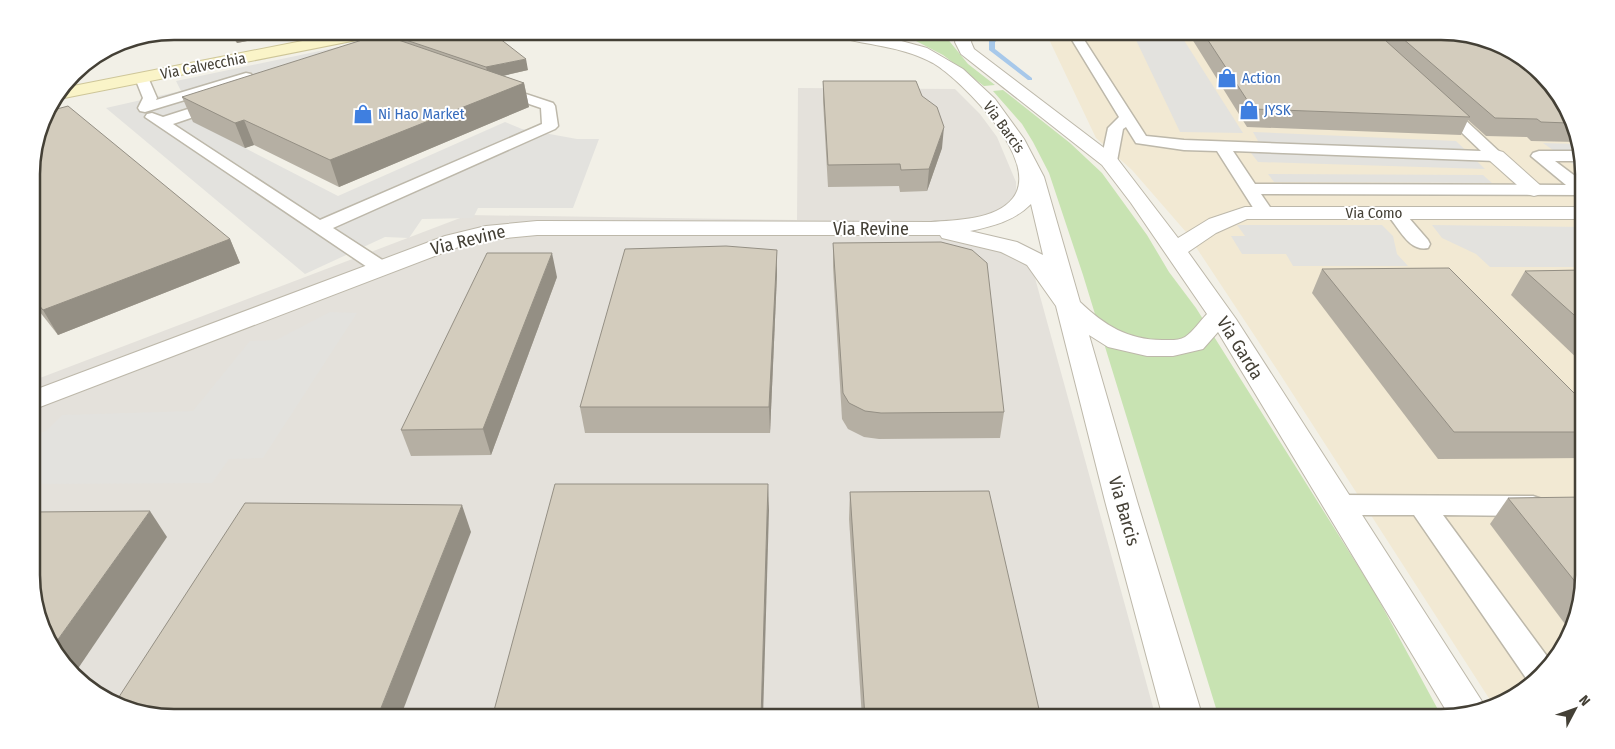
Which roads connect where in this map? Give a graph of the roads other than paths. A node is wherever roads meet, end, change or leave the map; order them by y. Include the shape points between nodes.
1 (332, 40) edge
2 (872, 40) edge
3 (964, 40) edge
4 (1079, 40) edge
5 (258, 74) edge
6 (142, 78) junction
7 (484, 84) edge
8 (68, 92) edge
9 (1432, 97) edge
10 (235, 98) edge
11 (145, 108) junction
12 (1127, 118) junction
13 (161, 123) junction
14 (1221, 145) junction
15 (1496, 156) junction
16 (1574, 156) edge
17 (1026, 158) junction
18 (1109, 161) junction
19 (1575, 184) edge
20 (1250, 189) junction
21 (1534, 190) junction
22 (1575, 190) edge
23 (1255, 213) junction
24 (1575, 213) edge
25 (1396, 214) junction
26 (319, 227) junction
27 (931, 229) junction
28 (1421, 244) dead end
29 (1176, 251) junction
30 (380, 267) junction
31 (1068, 304) junction
32 (1220, 315) junction
33 (40, 398) edge
34 (1338, 505) junction
35 (1421, 505) junction
36 (1555, 506) edge
37 (1537, 668) edge
38 (1465, 706) edge
39 (1180, 709) edge

1 - 6 main road, Via Calvecchia
2 - 17 street, Via Barcis via 907,47 939,60 955,72 987,102 1016,138
3 - 18 street, Via Garda via 967,51
4 - 12 lane
5 - 11 lane
6 - 8 main road, Via Calvecchia
6 - 11 lane via 150,98
7 - 26 lane via 548,106 550,126
9 - 15 lane
10 - 13 lane
11 - 13 lane via 144,111
12 - 14 lane via 1141,140
12 - 18 lane via 1116,128
13 - 26 lane
14 - 15 lane
14 - 20 lane
15 - 21 street
16 - 19 lane via 1539,156
17 - 27 street, Via Revine via 1028,190 1021,202 990,219 966,226
17 - 31 street, Via Barcis via 1034,176
18 - 29 street, Via Garda
20 - 21 lane
20 - 23 lane
21 - 22 lane
23 - 25 street, Via Como
23 - 29 street, Via Como via 1222,220 1199,231
24 - 25 street, Via Como
25 - 28 lane
26 - 30 lane
27 - 30 street, Via Revine via 511,229 453,240
27 - 31 street, Via Revine via 1009,247 1035,260
29 - 32 street, Via Garda
30 - 33 street, Via Revine
31 - 32 street via 1084,320 1117,341 1147,348 1173,348 1194,342
31 - 39 street, Via Barcis
32 - 34 street, Via Garda
34 - 35 lane
34 - 38 street, Via Garda
35 - 36 lane
35 - 37 lane

